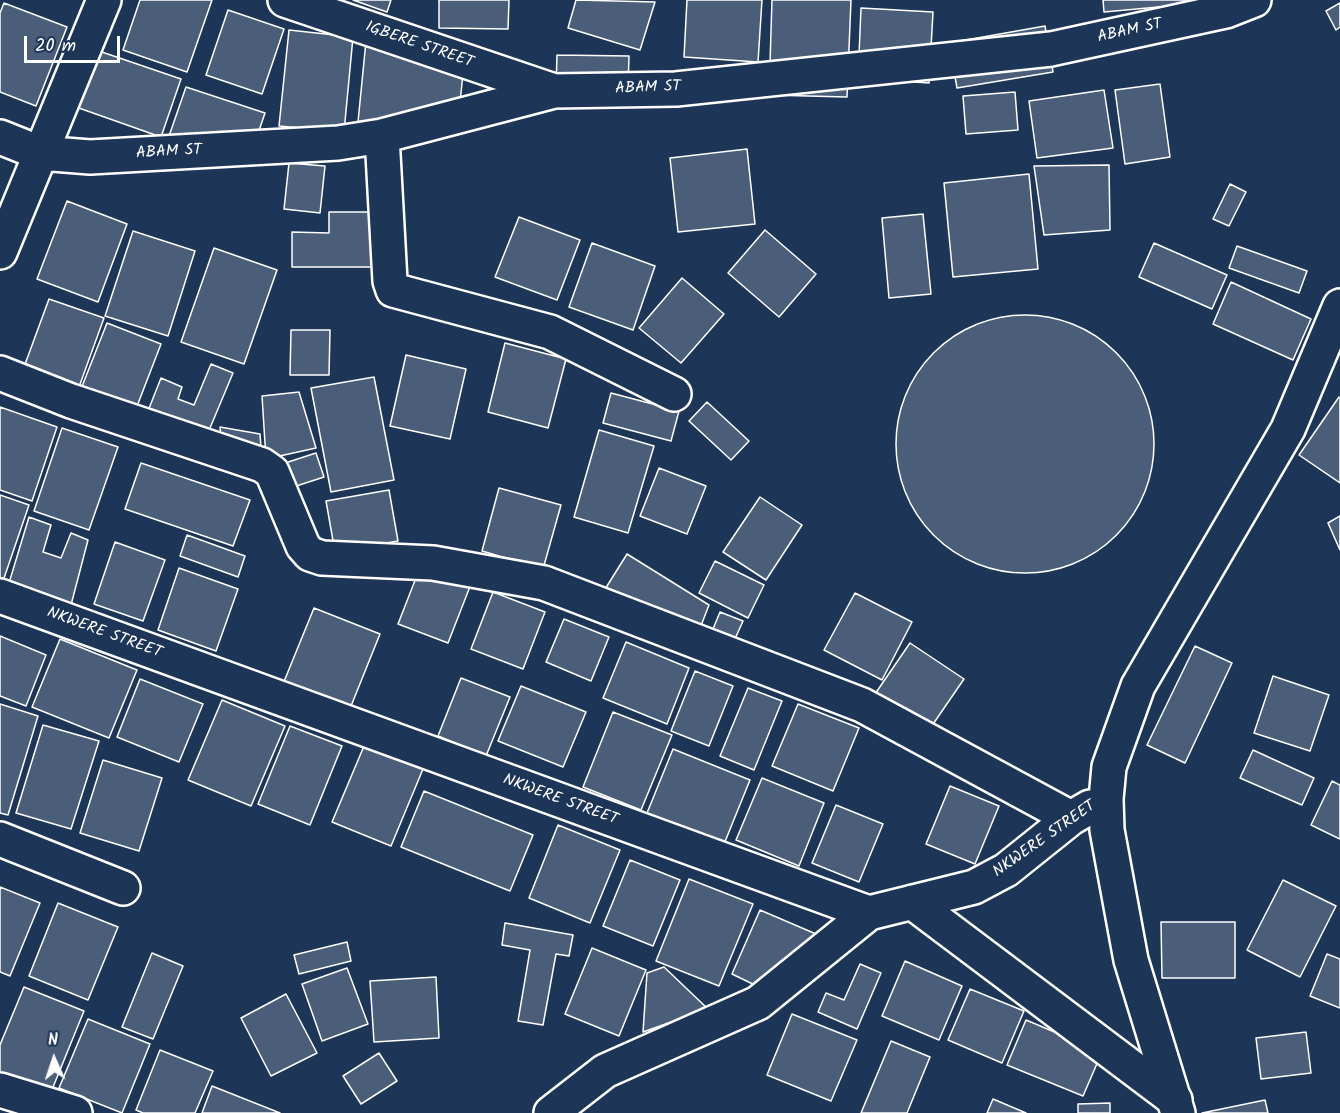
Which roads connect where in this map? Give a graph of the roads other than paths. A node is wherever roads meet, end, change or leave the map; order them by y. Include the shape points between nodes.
1 (104, 0) edge
2 (285, 0) edge
3 (1254, 0) edge
4 (554, 92) junction
5 (382, 136) junction
6 (0, 137) edge
7 (40, 153) junction
8 (0, 252) edge
9 (1340, 306) edge
10 (0, 373) edge
11 (674, 394) dead end
12 (0, 596) edge
13 (1106, 799) junction
14 (1071, 818) junction
15 (0, 839) edge
16 (123, 888) dead end
17 (912, 902) junction
18 (869, 913) junction
19 (0, 1090) edge
20 (1176, 1107) edge
21 (75, 1113) edge
22 (551, 1113) edge

1 - 7 street
2 - 4 street, IGBERE STREET
3 - 4 street, ABAM ST via 1226,11 1051,49 676,89
4 - 5 street, ABAM ST
5 - 7 street, ABAM ST via 338,143 90,158
5 - 11 street via 393,290 550,332
6 - 7 street, ABAM ST
7 - 8 street
9 - 13 street via 1288,429 1138,686 1109,768
10 - 14 street via 262,465 272,472 310,554 322,558 433,563 544,584 862,705
12 - 18 street, NKWERE STREET
13 - 14 street, NKWERE STREET
13 - 20 street via 1107,830 1131,960
14 - 17 street, NKWERE STREET via 1006,870 982,883
15 - 16 street
17 - 18 street, NKWERE STREET
17 - 20 street
18 - 22 street via 758,1003 604,1071
19 - 21 street

